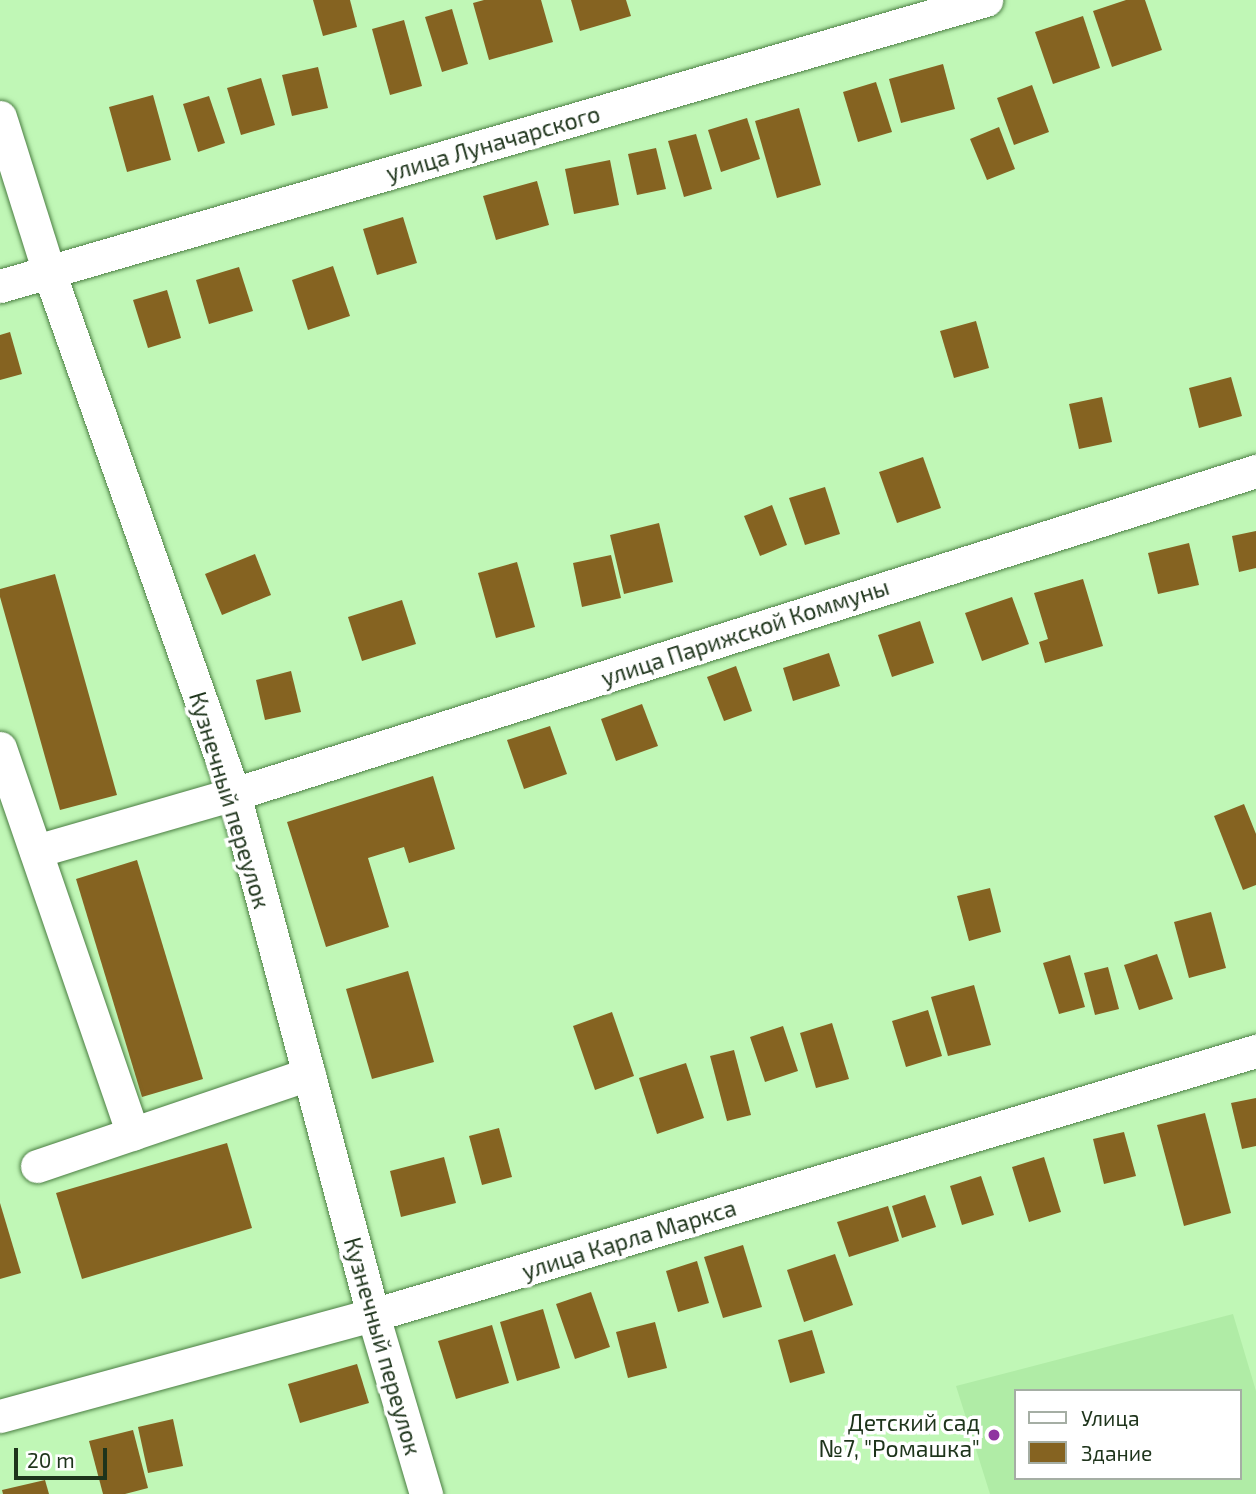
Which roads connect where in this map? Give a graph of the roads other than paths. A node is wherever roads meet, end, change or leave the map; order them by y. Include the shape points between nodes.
1 (986, 0) edge
2 (0, 117) edge
3 (49, 272) junction
4 (0, 286) edge
5 (1256, 471) edge
6 (0, 748) edge
7 (233, 794) junction
8 (36, 851) junction
9 (1256, 1051) edge
10 (309, 1074) junction
11 (134, 1134) junction
12 (37, 1166) dead end
13 (373, 1315) junction
14 (0, 1416) edge
15 (426, 1494) edge

1 - 3 street, улица Луначарского
2 - 3 street, Кузнечный переулок
3 - 4 street, улица Луначарского
3 - 7 street, Кузнечный переулок
5 - 7 street, улица Парижской Коммуны
6 - 8 street
7 - 8 street, улица Парижской Коммуны
7 - 10 street, Кузнечный переулок
8 - 11 street
9 - 13 street, улица Карла Маркса
10 - 11 street
10 - 13 street, Кузнечный переулок
11 - 12 street
13 - 14 street, улица Карла Маркса
13 - 15 street, Кузнечный переулок

